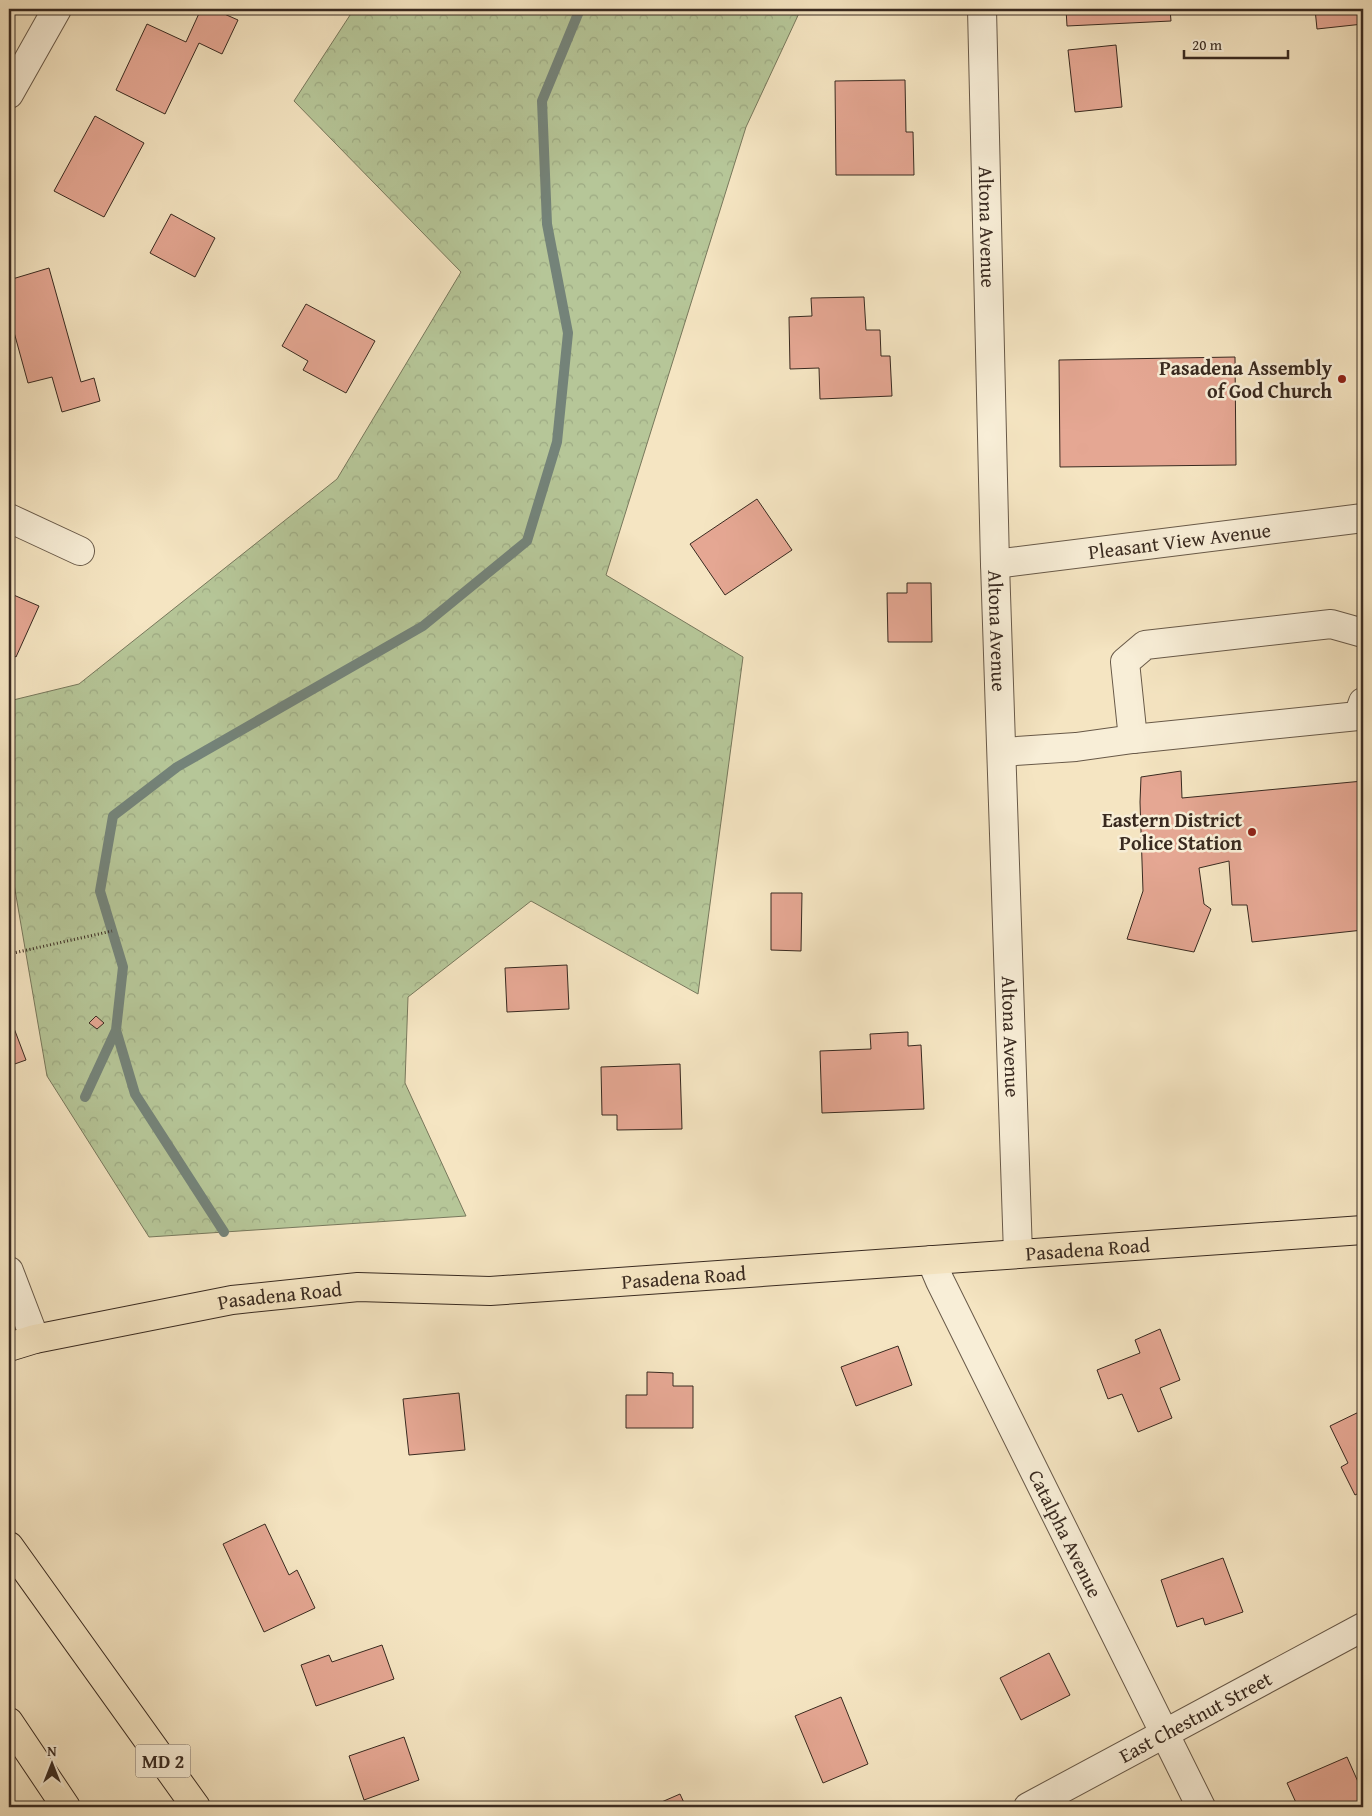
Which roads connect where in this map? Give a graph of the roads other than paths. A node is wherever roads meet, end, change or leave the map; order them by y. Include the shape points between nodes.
1 (57, 9) edge
2 (982, 9) edge
3 (9, 94) edge
4 (9, 518) edge
5 (1363, 518) edge
6 (80, 551) dead end
7 (995, 564) junction
8 (1363, 633) edge
9 (1363, 702) edge
10 (1133, 739) junction
11 (1002, 752) junction
12 (1363, 1230) edge
13 (1018, 1254) junction
14 (931, 1260) junction
15 (9, 1271) edge
16 (35, 1338) junction
17 (9, 1347) edge
18 (9, 1546) edge
19 (1363, 1627) edge
20 (9, 1722) edge
21 (1164, 1735) junction
22 (66, 1807) edge
23 (196, 1807) edge
24 (1028, 1807) edge
25 (1201, 1807) edge

1 - 3 street
2 - 7 street, Altona Avenue
4 - 6 street
5 - 7 street, Pleasant View Avenue
7 - 11 street, Altona Avenue
8 - 10 street via 1331,624 1146,645 1125,662
9 - 10 street via 1358,716
10 - 11 street
11 - 13 street, Altona Avenue
12 - 13 main road, Pasadena Road
13 - 14 main road, Pasadena Road
14 - 16 main road, Pasadena Road via 490,1291 358,1287 232,1300
14 - 21 street, Catalpha Avenue
15 - 16 street
16 - 17 main road, Pasadena Road
18 - 23 main road, MD 2
19 - 21 street, East Chestnut Street
20 - 22 main road
21 - 24 street, East Chestnut Street
21 - 25 street, Catalpha Avenue

